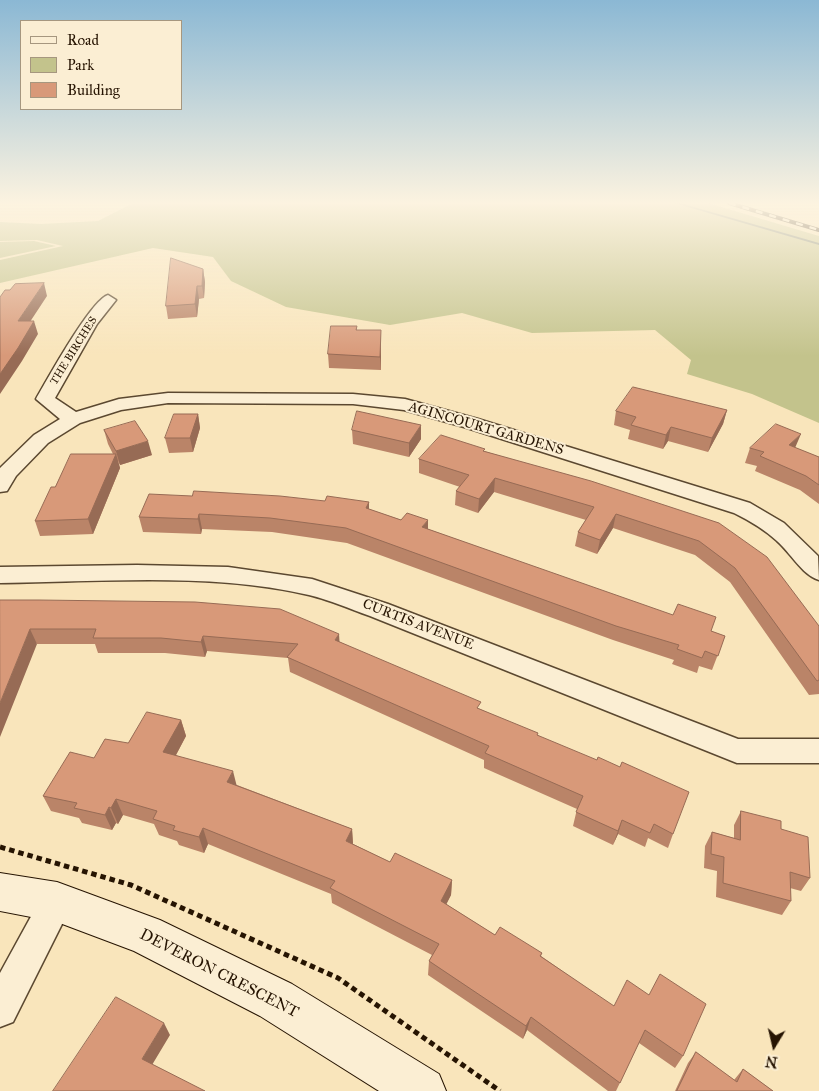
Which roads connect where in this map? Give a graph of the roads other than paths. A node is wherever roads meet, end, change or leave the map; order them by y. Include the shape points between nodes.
1 (108, 300) dead end
2 (73, 419) junction
3 (0, 486) edge
4 (819, 572) edge
5 (0, 575) edge
6 (819, 751) edge
7 (0, 892) edge
8 (57, 902) junction
9 (0, 1009) edge
10 (422, 1091) edge

1 - 2 street, THE BIRCHES via 90,323 45,399
2 - 3 street, AGINCOURT GARDENS via 41,439 7,473
2 - 4 street, AGINCOURT GARDENS via 119,405 168,398 352,399 406,406 471,423 742,508 769,521
5 - 6 street, CURTIS AVENUE via 228,575 312,587 397,616 737,751
7 - 8 street, DEVERON CRESCENT
8 - 9 street
8 - 10 street, DEVERON CRESCENT via 145,935 276,1000

